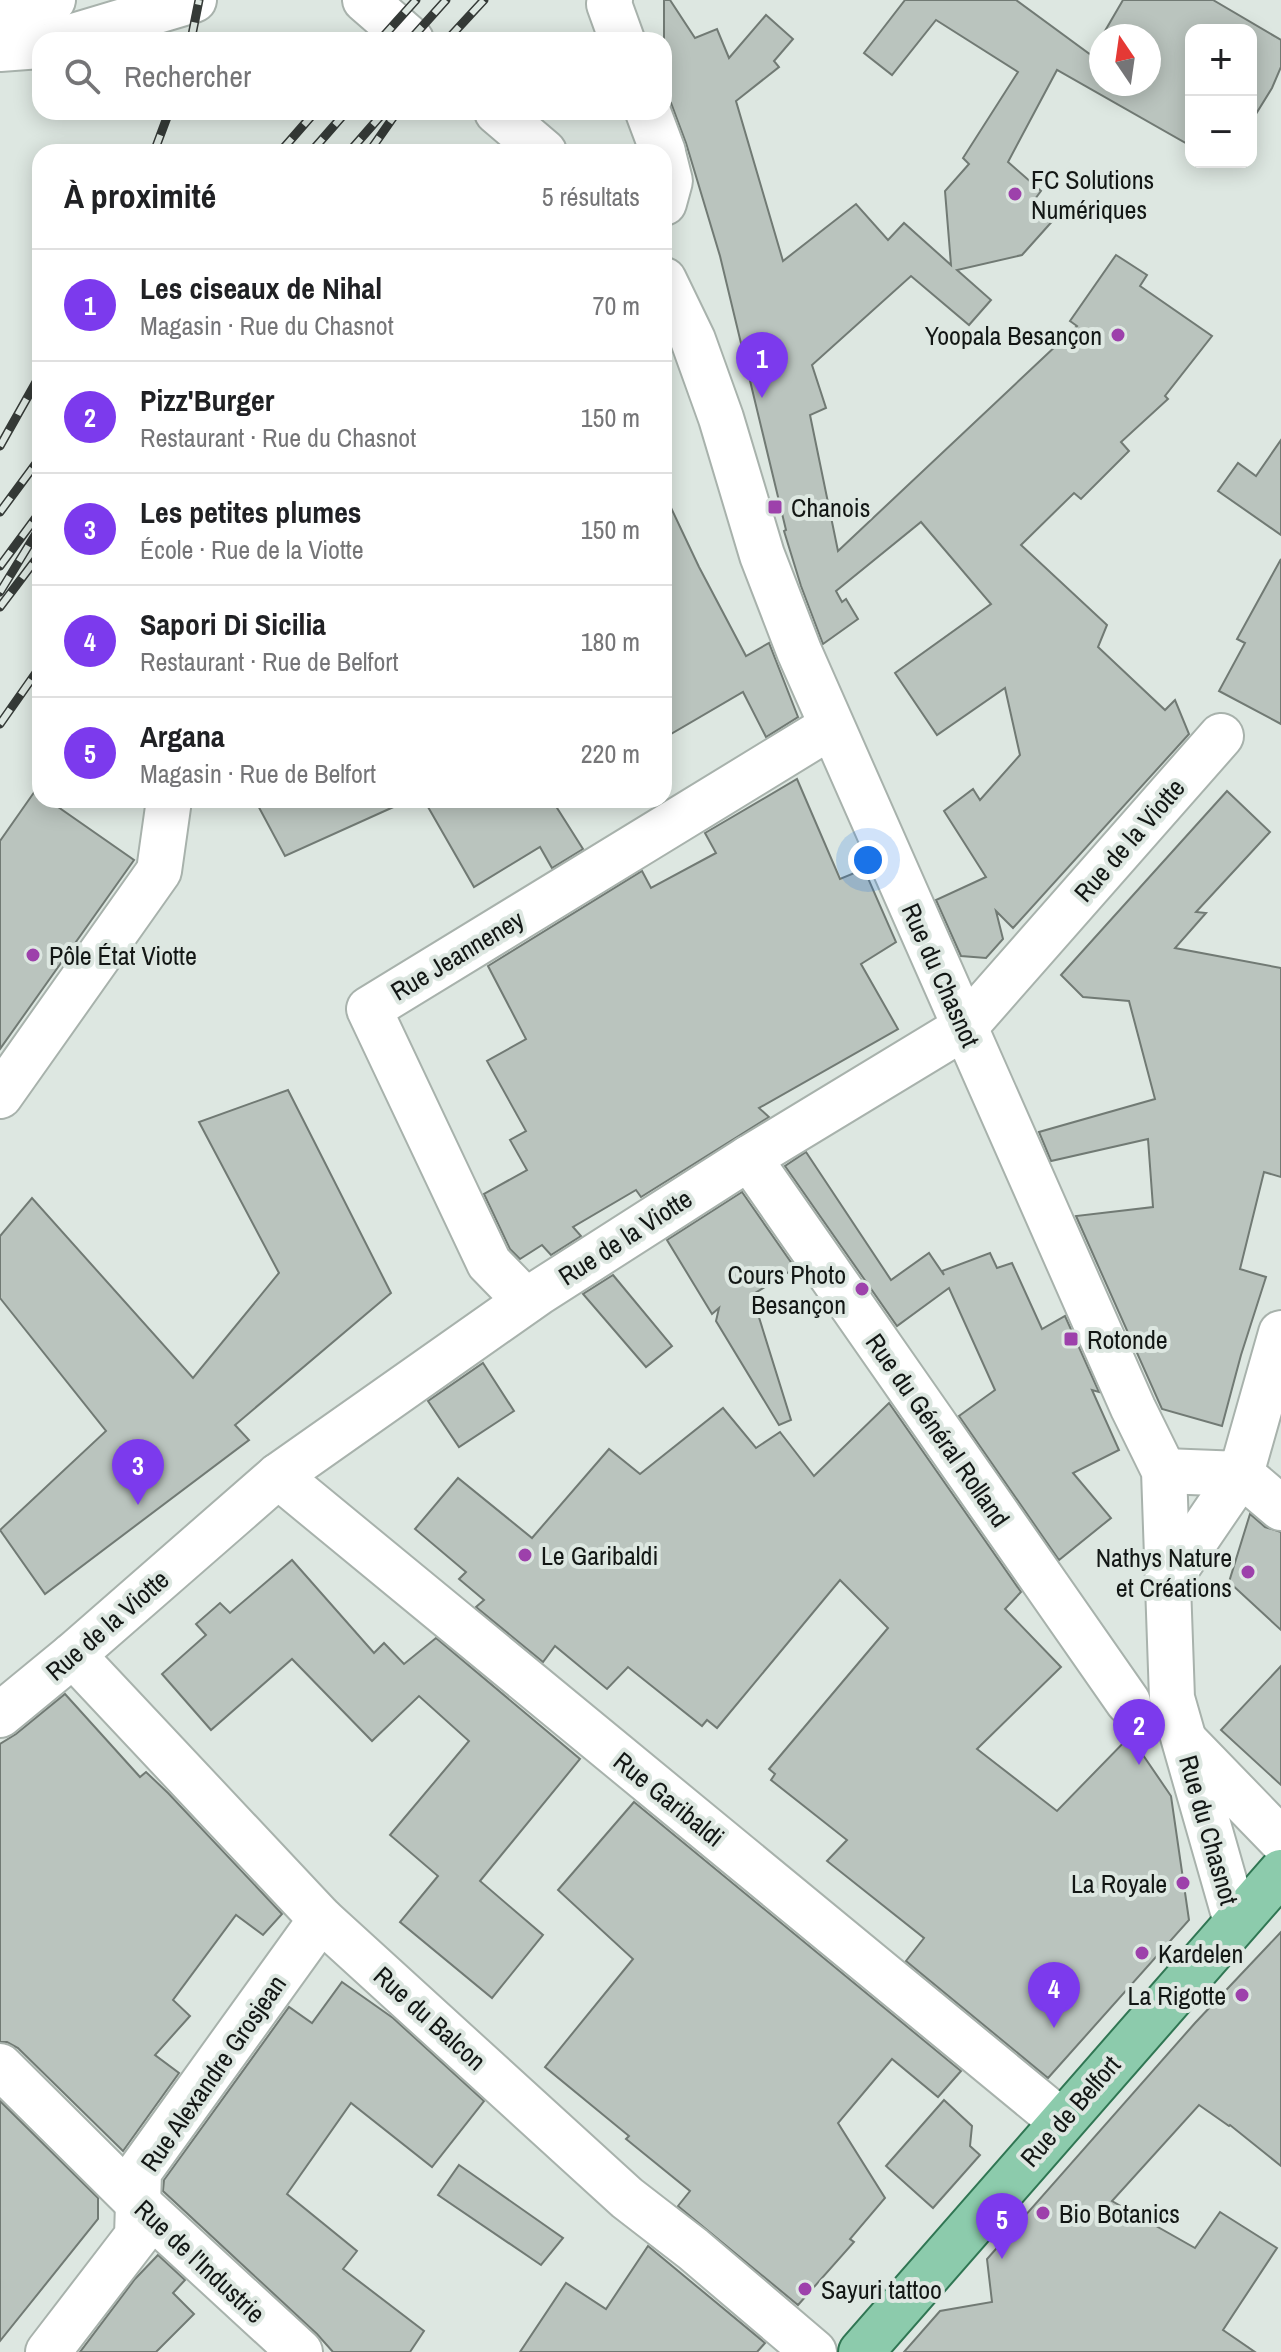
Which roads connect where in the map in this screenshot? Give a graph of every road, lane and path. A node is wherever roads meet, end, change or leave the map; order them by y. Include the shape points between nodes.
1 (53, 0) edge
2 (194, 0) edge
3 (365, 0) edge
4 (610, 0) edge
5 (0, 23) edge
6 (87, 32) edge
7 (402, 32) edge
8 (619, 32) edge
9 (32, 47) edge
10 (0, 49) edge
11 (506, 120) edge
12 (651, 120) edge
13 (535, 144) edge
14 (659, 144) edge
15 (672, 297) edge
16 (830, 727) junction
17 (1221, 736) dead end
18 (168, 808) edge
19 (965, 1027) junction
20 (0, 1096) edge
21 (749, 1158) junction
22 (526, 1301) junction
23 (1281, 1333) edge
24 (1164, 1471) junction
25 (1241, 1474) junction
26 (278, 1476) junction
27 (1281, 1508) edge
28 (1168, 1581) junction
29 (73, 1655) junction
30 (1128, 1702) dead end
31 (0, 1715) edge
32 (1183, 1739) junction
33 (1281, 1840) edge
34 (1281, 1872) edge
35 (321, 1919) junction
36 (1236, 1922) junction
37 (0, 2066) edge
38 (1061, 2121) junction
39 (138, 2203) junction
40 (48, 2352) edge
41 (300, 2352) edge
42 (814, 2352) edge
43 (861, 2352) edge

1 - 5 street via 26,7
2 - 6 street
3 - 7 street
4 - 8 street
9 - 10 street
11 - 13 street
12 - 14 street
15 - 16 street, Rue du Chasnot via 693,340 762,555
16 - 19 street, Rue du Chasnot
16 - 22 street, Rue Jeanneney via 369,1009 489,1263
17 - 19 street, Rue de la Viotte
18 - 20 street via 159,871
19 - 21 street, Rue de la Viotte
19 - 24 street, Rue du Chasnot
21 - 22 street, Rue de la Viotte
21 - 30 street, Rue du Général Rolland
22 - 26 street, Rue de la Viotte
23 - 25 street
24 - 25 street
24 - 28 street, Rue du Chasnot
25 - 27 street
25 - 28 street
26 - 29 street, Rue de la Viotte
26 - 38 street, Rue Garibaldi
28 - 32 street, Rue du Chasnot via 1172,1698
29 - 31 street, Rue de la Viotte
29 - 35 street, Rue du Balcon
32 - 33 street, Rue du Chasnot
32 - 36 street, Rue du Chasnot
34 - 36 main road, Rue de Belfort
35 - 39 street, Rue Alexandre Grosjean via 139,2172
35 - 42 street, Rue du Balcon via 627,2198
36 - 38 main road, Rue de Belfort
37 - 39 street, Rue de l'Industrie
38 - 43 main road, Rue de Belfort
39 - 40 street, Rue Alexandre Grosjean via 137,2236
39 - 41 street, Rue de l'Industrie

